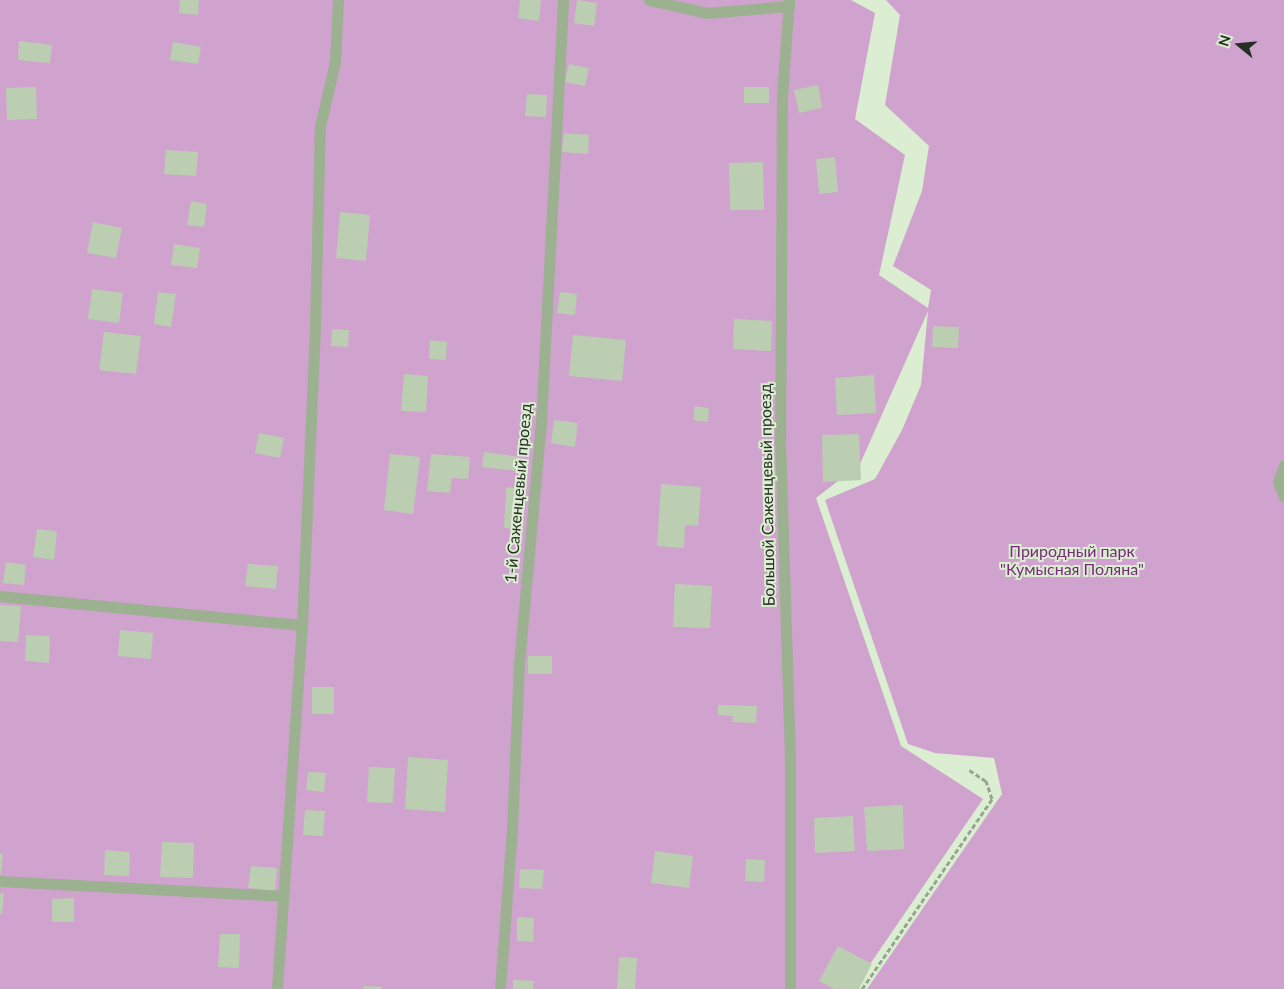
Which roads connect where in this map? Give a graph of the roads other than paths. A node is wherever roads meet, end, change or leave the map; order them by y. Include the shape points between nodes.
1 (338, 0) edge
2 (563, 0) edge
3 (649, 0) edge
4 (789, 3) edge
5 (1284, 465) edge
6 (1284, 497) edge
7 (0, 596) edge
8 (302, 625) junction
9 (0, 881) edge
10 (282, 896) junction
11 (277, 989) edge
12 (500, 989) edge
13 (790, 989) edge

1 - 8 lane via 336,62 320,126
2 - 12 lane, 1-й Саженцевый проезд via 541,422 519,664 512,830
3 - 4 lane via 707,13
4 - 13 lane, Большой Саженцевый проезд via 782,95 780,439 790,755
5 - 6 lane via 1278,482
7 - 8 lane
8 - 10 lane
9 - 10 lane
10 - 11 lane

